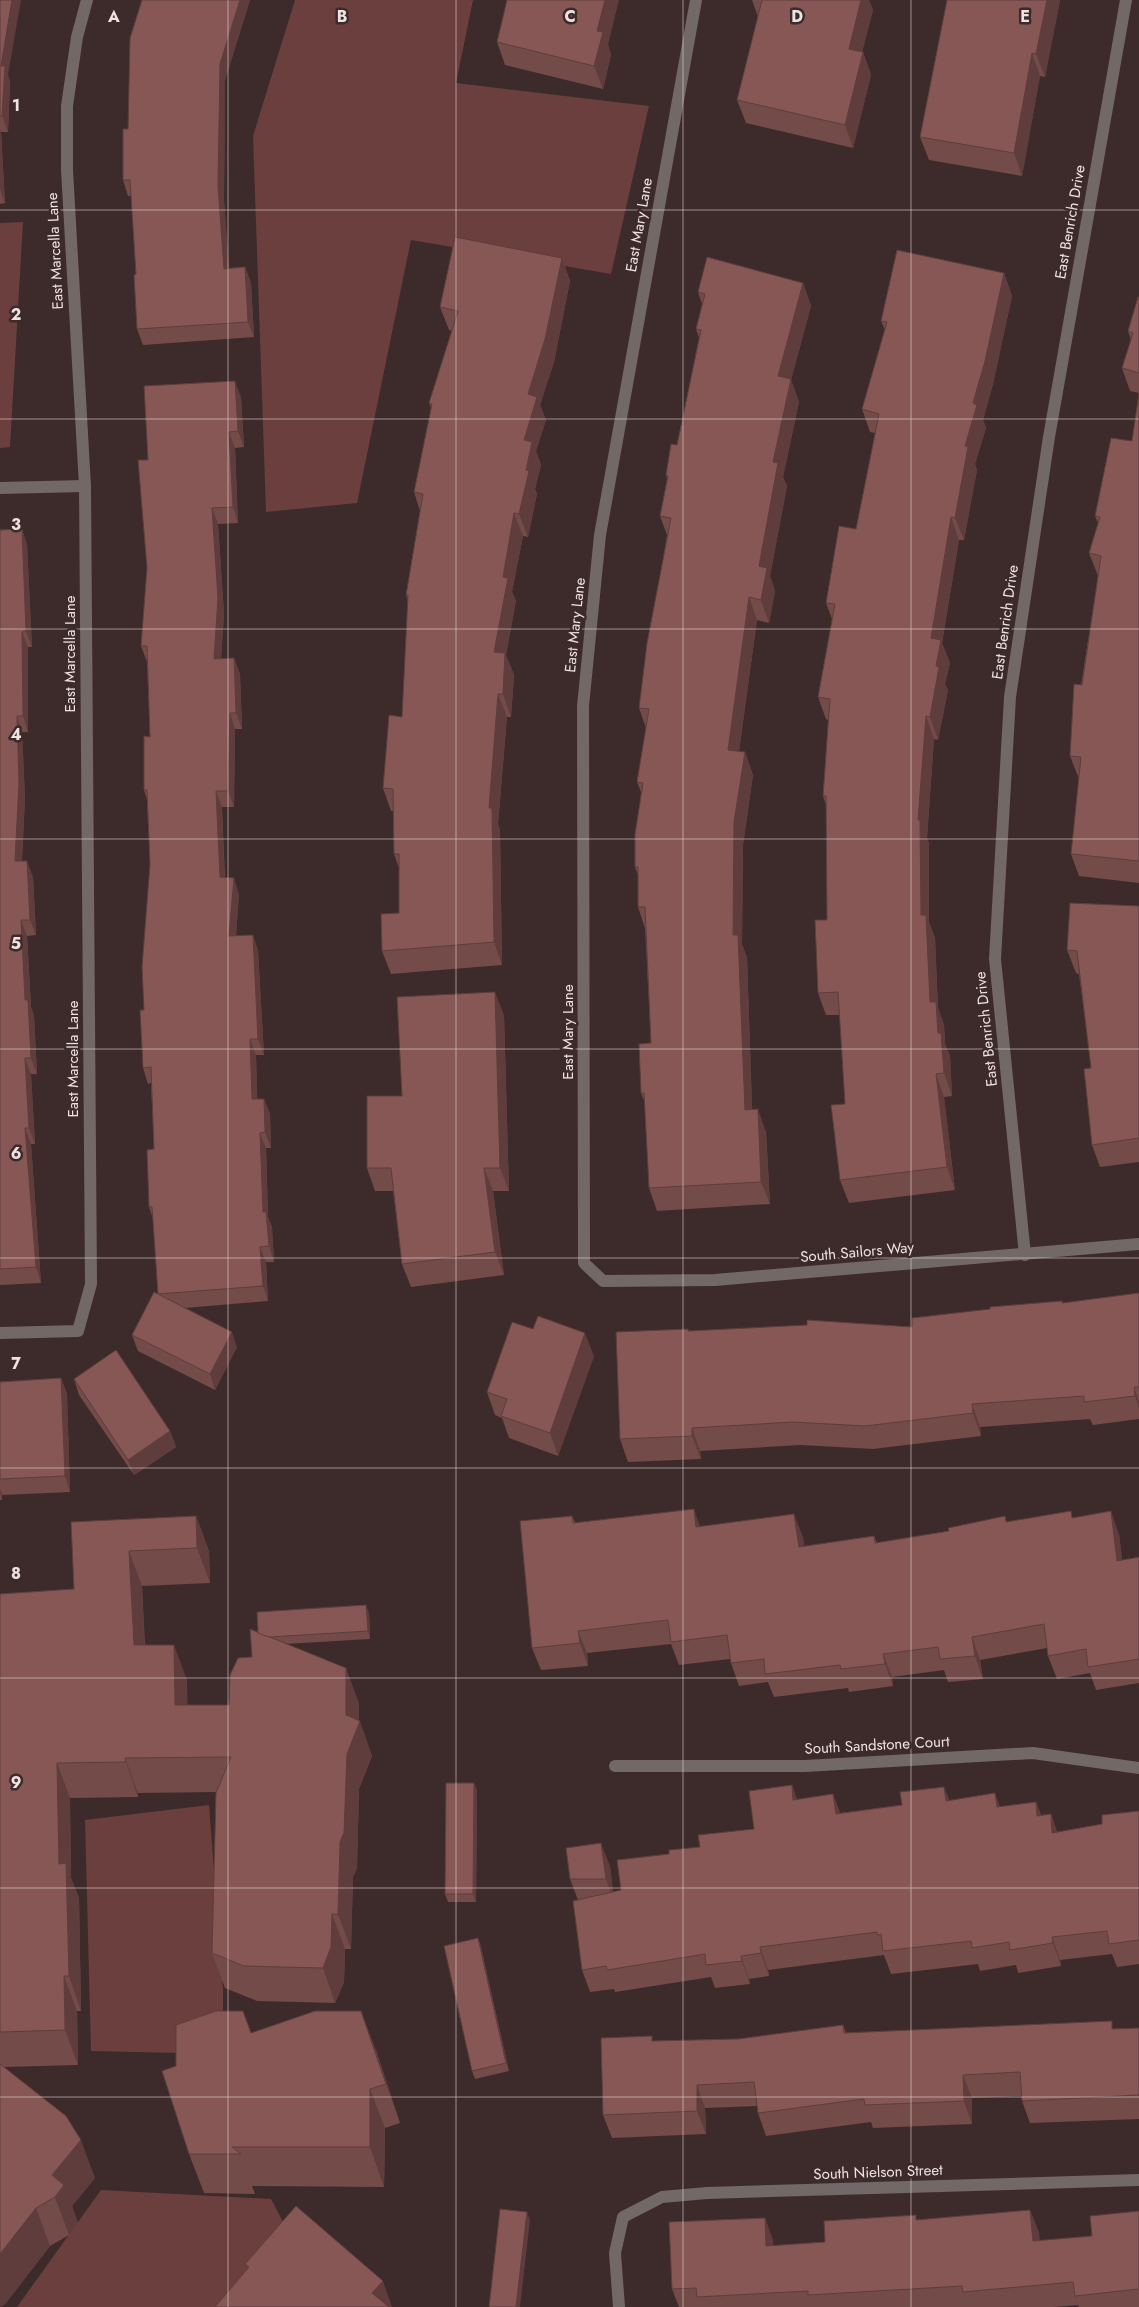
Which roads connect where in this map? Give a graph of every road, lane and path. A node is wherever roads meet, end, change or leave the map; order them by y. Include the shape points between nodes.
1 (87, 0) edge
2 (696, 0) edge
3 (1126, 0) edge
4 (85, 486) junction
5 (0, 488) edge
6 (1139, 1244) edge
7 (1025, 1255) junction
8 (584, 1263) joint
9 (0, 1333) edge
10 (615, 1766) dead end
11 (1139, 1768) edge
12 (1139, 2180) edge
13 (619, 2307) edge

1 - 4 street, East Marcella Lane via 77,37 67,106 67,170
2 - 8 street, East Mary Lane via 600,535 584,706
3 - 7 street, East Benrich Drive via 1049,437 1010,696 995,959
4 - 5 street
4 - 9 street, East Marcella Lane via 91,1284 78,1331
6 - 7 street, South Sailors Way
7 - 8 street, South Sailors Way via 715,1280 603,1282
10 - 11 street, South Sandstone Court via 805,1766 1033,1753
12 - 13 street, South Nielson Street via 662,2196 623,2217 615,2253

